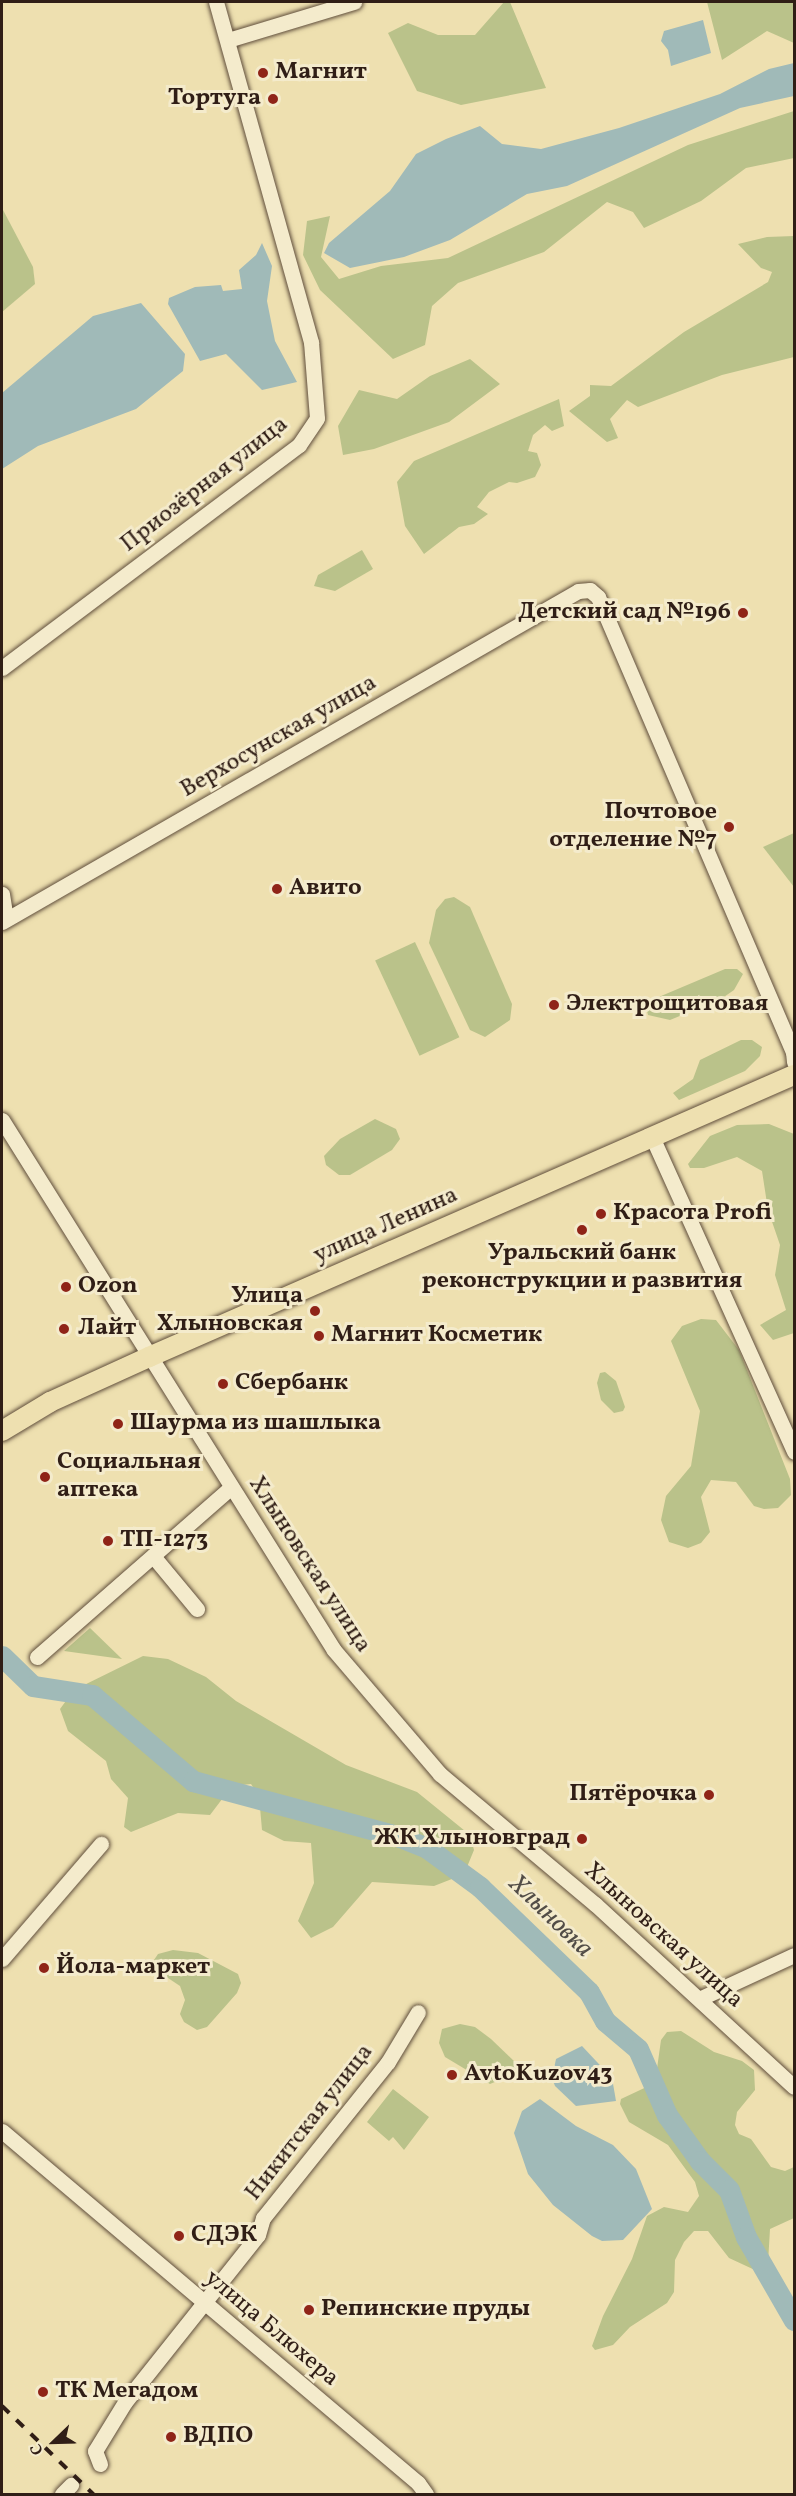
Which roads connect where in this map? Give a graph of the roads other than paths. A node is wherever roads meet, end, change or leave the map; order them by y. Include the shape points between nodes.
1 (216, 2) edge
2 (354, 2) edge
3 (228, 40) junction
4 (2, 668) edge
5 (2, 894) edge
6 (4, 920) edge
7 (795, 1062) edge
8 (795, 1075) edge
9 (2, 1120) edge
10 (653, 1139) junction
11 (149, 1357) junction
12 (2, 1431) edge
13 (795, 1452) edge
14 (231, 1487) junction
15 (153, 1556) junction
16 (197, 1609) dead end
17 (37, 1657) dead end
18 (101, 1844) dead end
19 (795, 1956) edge
20 (2, 1959) edge
21 (701, 1998) junction
22 (418, 2012) dead end
23 (794, 2086) edge
24 (2, 2131) edge
25 (204, 2302) junction
26 (100, 2464) dead end
27 (426, 2494) edge

1 - 3 street, Приозёрная улица
2 - 3 street
3 - 4 street, Приозёрная улица via 311,342 317,418 299,445
5 - 6 street
6 - 7 street, Верхосунская улица via 578,591 590,590 598,597
8 - 10 main road, улица Ленина
9 - 11 street, Хлыновская улица
10 - 11 main road, улица Ленина
10 - 13 street
11 - 12 main road, улица Ленина via 50,1402
11 - 14 street, Хлыновская улица
14 - 15 street
14 - 21 street, Хлыновская улица via 326,1641 440,1774
15 - 16 street
15 - 17 street
18 - 20 street
19 - 21 street
21 - 23 street, Хлыновская улица
22 - 25 street, Никитская улица via 388,2062 263,2218 258,2235
24 - 25 street, улица Блюхера
25 - 26 street, Никитская улица via 125,2402 95,2451
25 - 27 street, улица Блюхера via 418,2483

